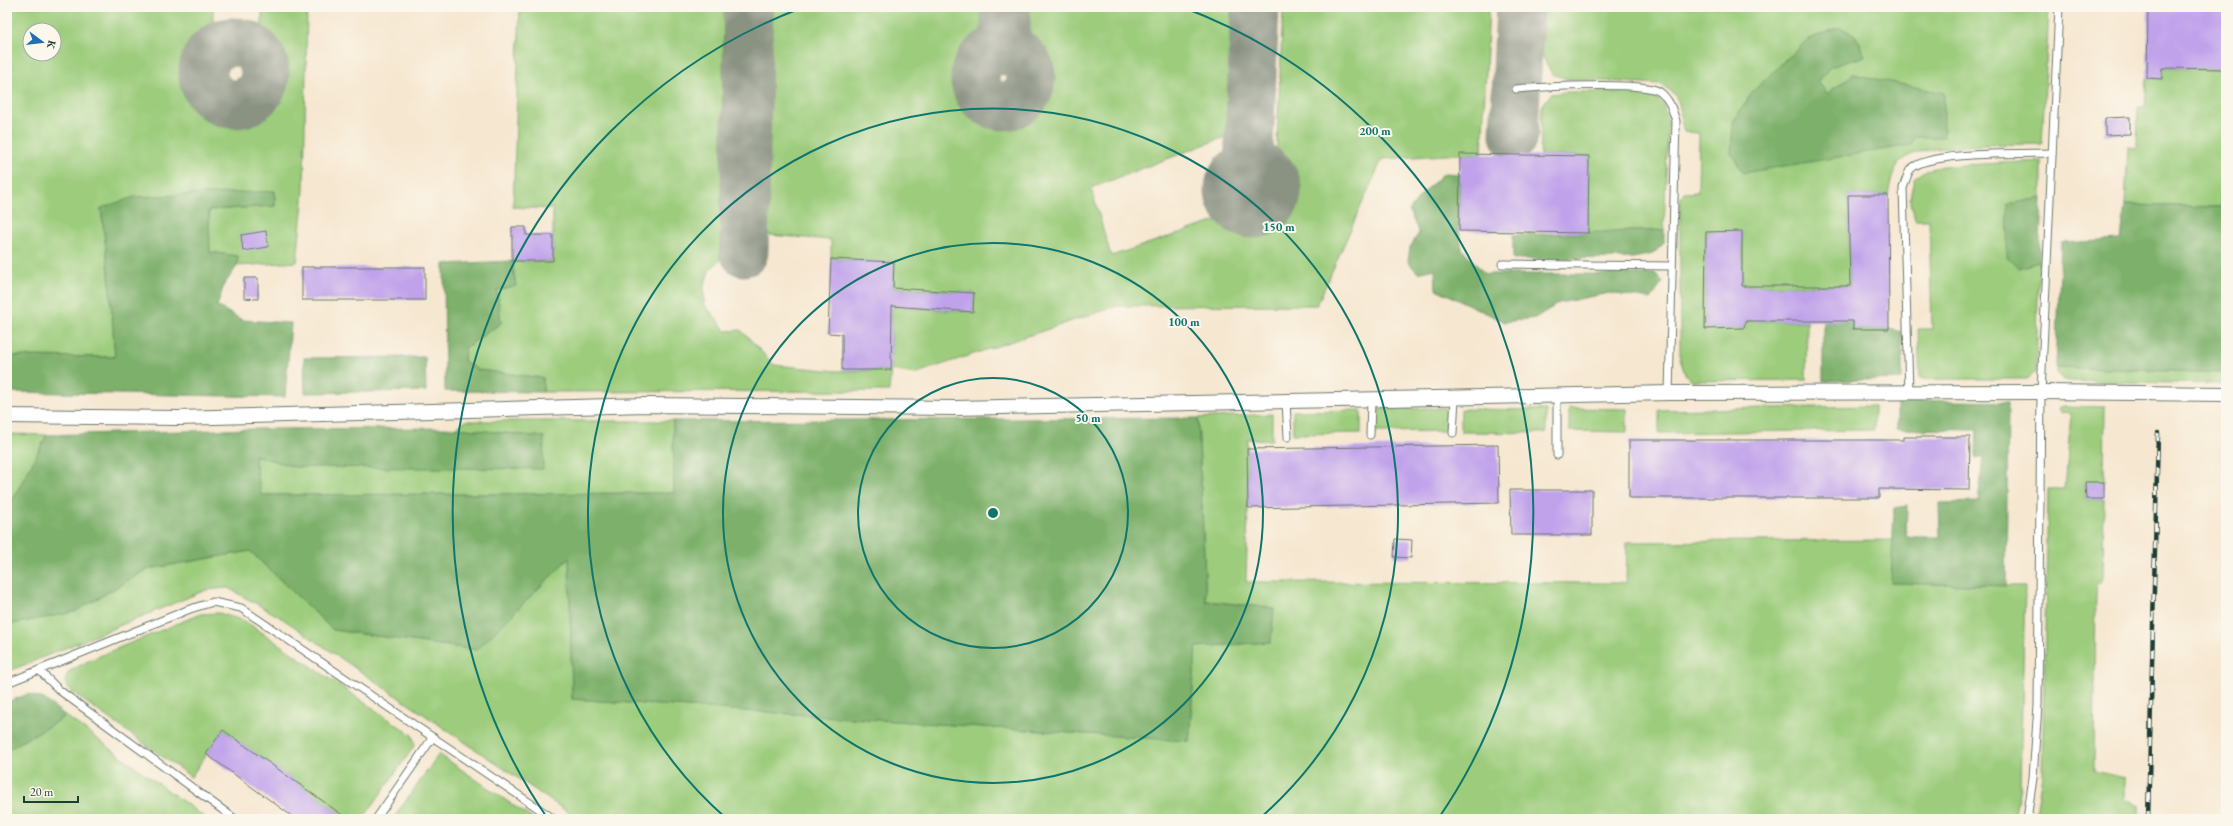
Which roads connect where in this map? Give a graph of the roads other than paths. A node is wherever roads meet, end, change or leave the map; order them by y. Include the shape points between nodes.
1 (2059, 7) edge
2 (1516, 88) dead end
3 (2052, 153) junction
4 (1502, 264) dead end
5 (1672, 266) junction
6 (1909, 392) junction
7 (2042, 392) junction
8 (1669, 393) junction
9 (2226, 394) edge
10 (1557, 396) junction
11 (1455, 398) junction
12 (1371, 400) junction
13 (1286, 402) junction
14 (7, 416) edge
15 (1453, 433) dead end
16 (1370, 434) dead end
17 (1288, 437) dead end
18 (1557, 455) dead end
19 (39, 670) junction
20 (7, 683) edge
21 (433, 737) junction
22 (235, 819) edge
23 (376, 819) edge
24 (554, 819) edge
25 (2026, 819) edge

1 - 3 lane
2 - 5 lane via 1642,87 1659,91 1669,100 1676,121
3 - 6 lane via 1945,157 1927,160 1910,170 1903,188
3 - 7 lane
4 - 5 lane
5 - 8 lane
6 - 7 street
6 - 8 street
7 - 9 street
7 - 25 lane via 2038,705 2033,778
8 - 10 street
10 - 11 street
10 - 18 lane
11 - 12 street
11 - 15 lane
12 - 13 street
12 - 16 lane
13 - 14 street via 956,408 646,405 177,418
13 - 17 lane
19 - 20 lane
19 - 21 lane via 213,602 241,608 264,622
19 - 22 lane via 59,690
21 - 23 lane
21 - 24 lane

